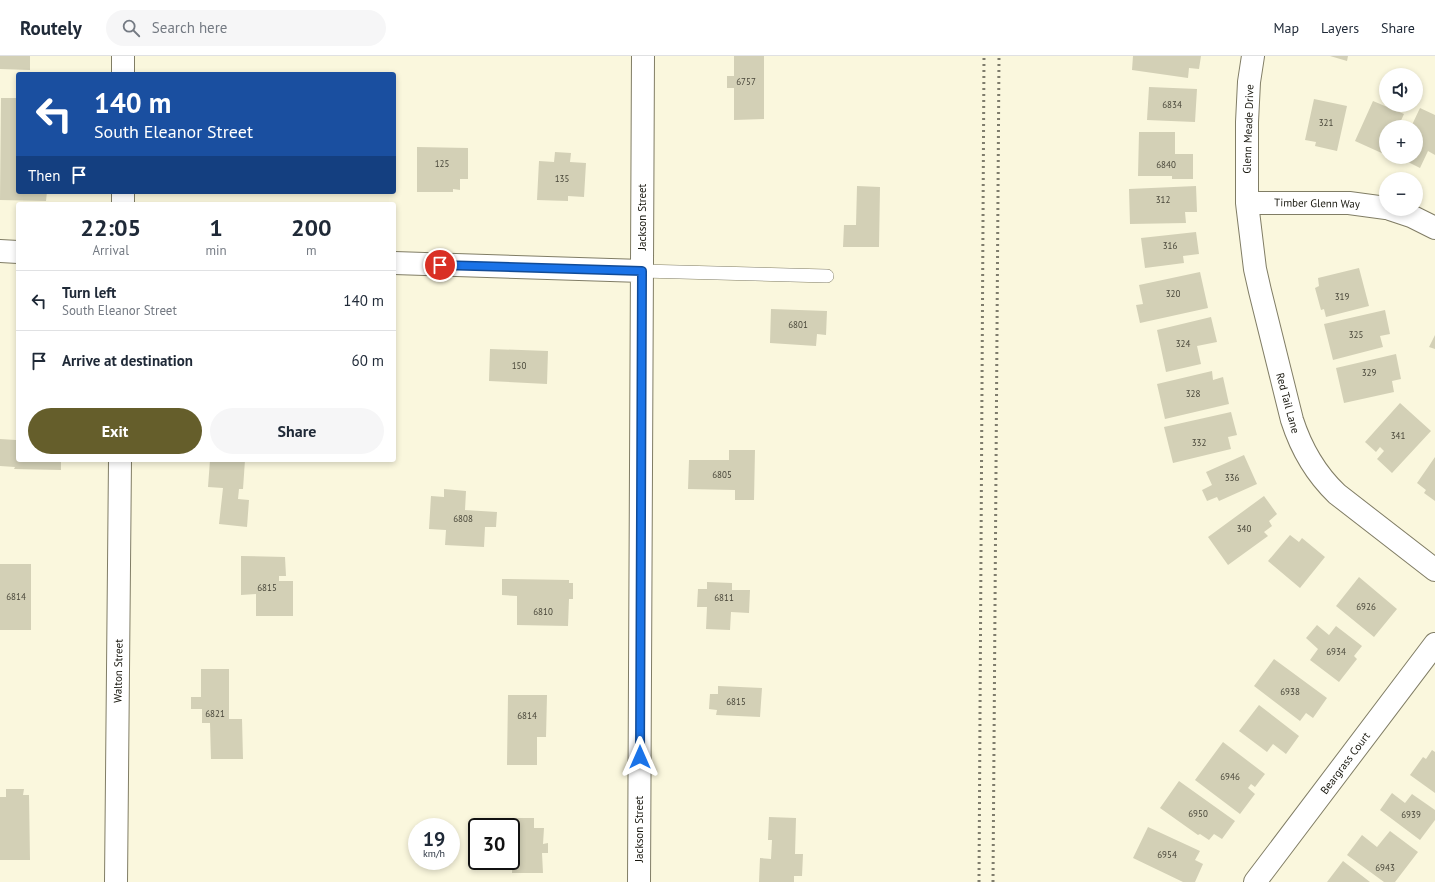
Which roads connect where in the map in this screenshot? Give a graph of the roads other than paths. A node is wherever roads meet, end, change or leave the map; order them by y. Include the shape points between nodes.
1 (123, 56) edge
2 (643, 56) edge
3 (1253, 56) edge
4 (123, 72) edge
5 (1247, 203) junction
6 (1379, 207) edge
7 (1411, 216) edge
8 (1435, 228) edge
9 (0, 251) edge
10 (16, 252) edge
11 (396, 263) edge
12 (642, 271) junction
13 (827, 276) dead end
14 (120, 462) edge
15 (1435, 570) edge
16 (1435, 644) edge
17 (116, 882) edge
18 (639, 882) edge
19 (1255, 882) edge

1 - 4 street
2 - 12 street, Jackson Street
3 - 5 street, Glenn Meade Drive via 1247,122
5 - 6 street, Timber Glenn Way via 1349,203
5 - 15 street, Red Tail Lane via 1255,270 1292,420 1306,456 1326,484 1342,499
7 - 8 street
9 - 10 street
11 - 12 street
12 - 13 lane
12 - 18 street, Jackson Street
14 - 17 street, Walton Street
16 - 19 street, Beargrass Court

